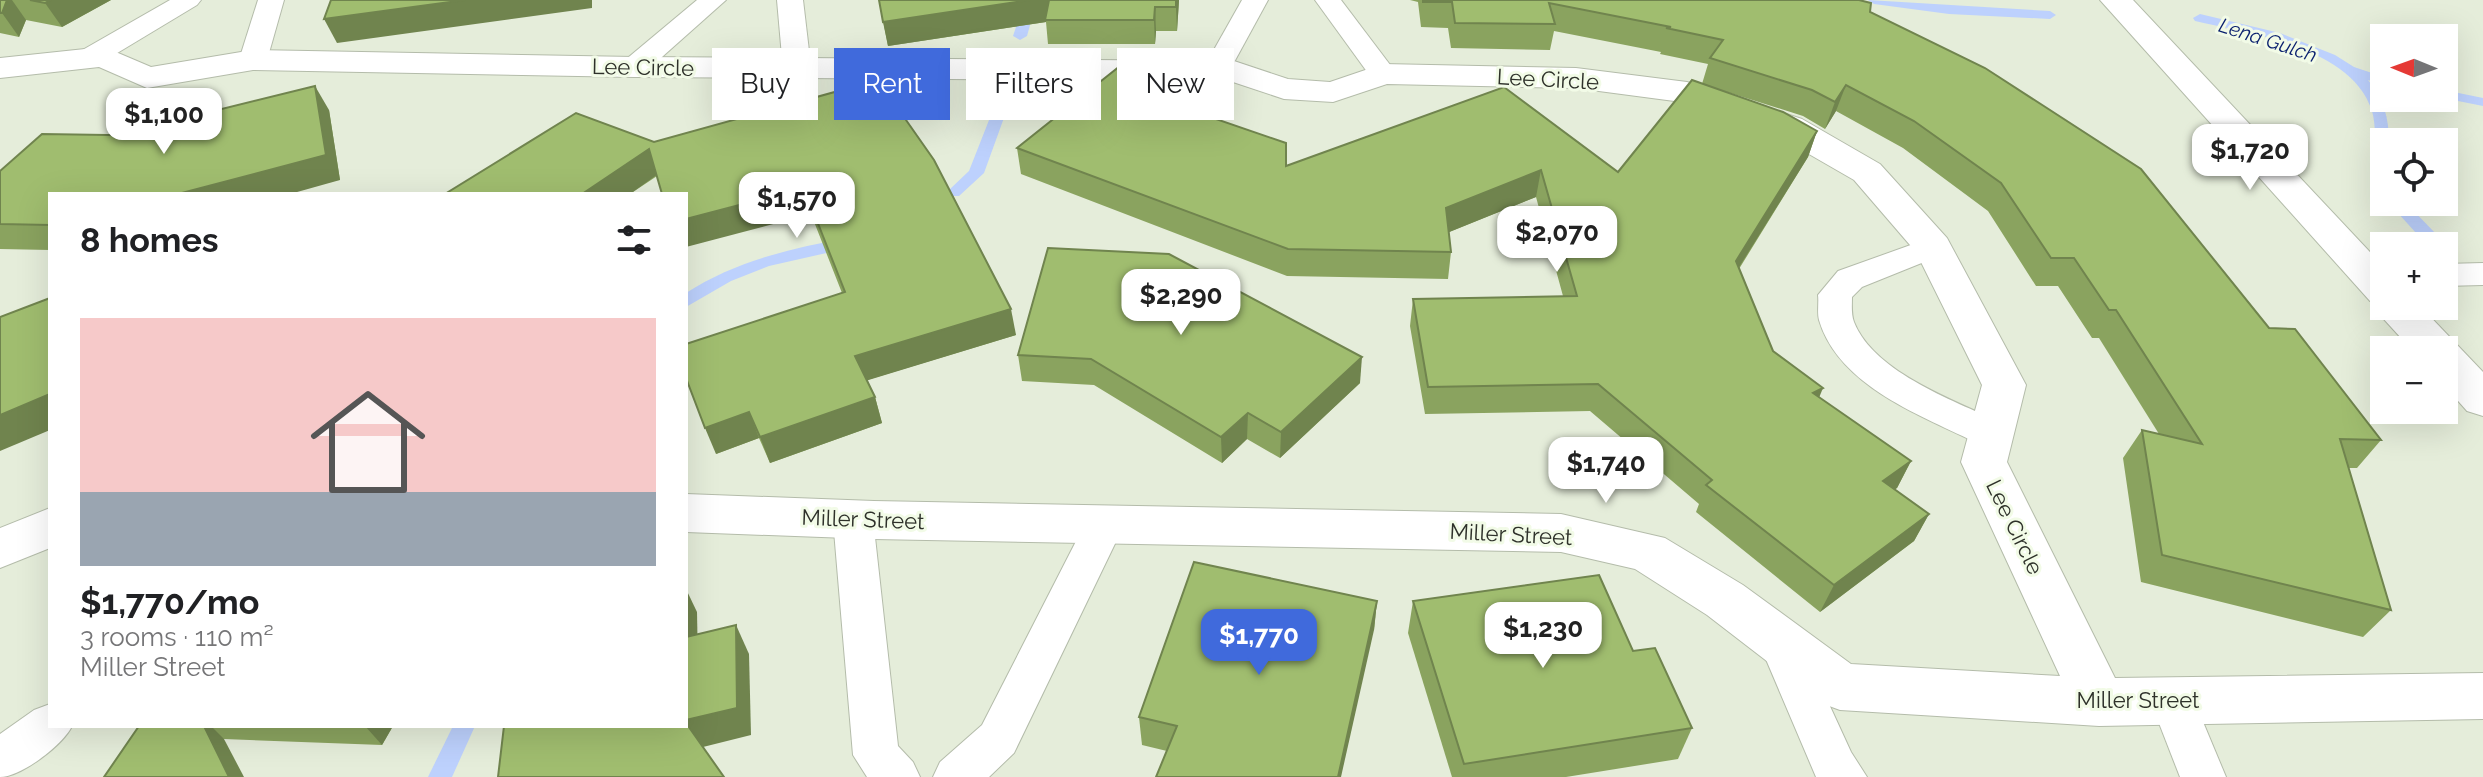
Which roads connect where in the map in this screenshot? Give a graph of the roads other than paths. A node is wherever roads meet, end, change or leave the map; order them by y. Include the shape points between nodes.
1 (188, 0) edge
2 (271, 0) edge
3 (713, 0) edge
4 (790, 0) edge
5 (1255, 0) edge
6 (1328, 0) edge
7 (2116, 0) edge
8 (795, 48) edge
9 (1229, 48) edge
10 (89, 58) junction
11 (253, 60) junction
12 (634, 67) junction
13 (712, 67) edge
14 (0, 68) edge
15 (818, 68) edge
16 (1117, 70) edge
17 (1234, 71) edge
18 (1383, 74) junction
19 (1933, 247) junction
20 (2370, 271) edge
21 (2483, 274) edge
22 (2458, 275) edge
23 (2409, 320) edge
24 (2424, 336) edge
25 (2458, 373) edge
26 (2483, 400) edge
27 (1992, 434) junction
28 (688, 513) edge
29 (853, 519) junction
30 (1105, 523) junction
31 (48, 528) edge
32 (0, 549) edge
33 (1779, 641) junction
34 (2483, 696) edge
35 (2172, 700) junction
36 (2099, 702) junction
37 (48, 725) edge
38 (0, 760) edge
39 (897, 777) edge
40 (956, 777) edge
41 (1844, 777) edge
42 (2203, 777) edge

1 - 10 lane
2 - 11 lane
3 - 12 lane
4 - 8 lane
5 - 9 lane
6 - 18 lane
7 - 20 street
10 - 11 street, Lee Circle via 104,57 147,78
10 - 14 street, Lee Circle
11 - 12 street, Lee Circle
12 - 13 street, Lee Circle
15 - 16 street, Lee Circle
17 - 18 street, Lee Circle via 1284,89 1333,92
18 - 19 street, Lee Circle via 1576,78 1687,92 1789,127 1867,172
19 - 27 street, Lee Circle via 2004,385
19 - 27 lane via 1850,279 1835,295 1836,319 1849,343 1887,382
21 - 22 lane
23 - 24 street
25 - 26 street
27 - 36 street, Lee Circle via 1984,462
28 - 29 street, Miller Street
29 - 30 street, Miller Street
29 - 39 lane via 876,755
30 - 33 street, Miller Street via 1561,533 1648,552
30 - 40 lane via 998,739
31 - 32 street
33 - 36 street, Miller Street via 1840,687
33 - 41 lane
34 - 35 street, Miller Street
35 - 36 street, Miller Street
35 - 42 lane
37 - 38 lane

